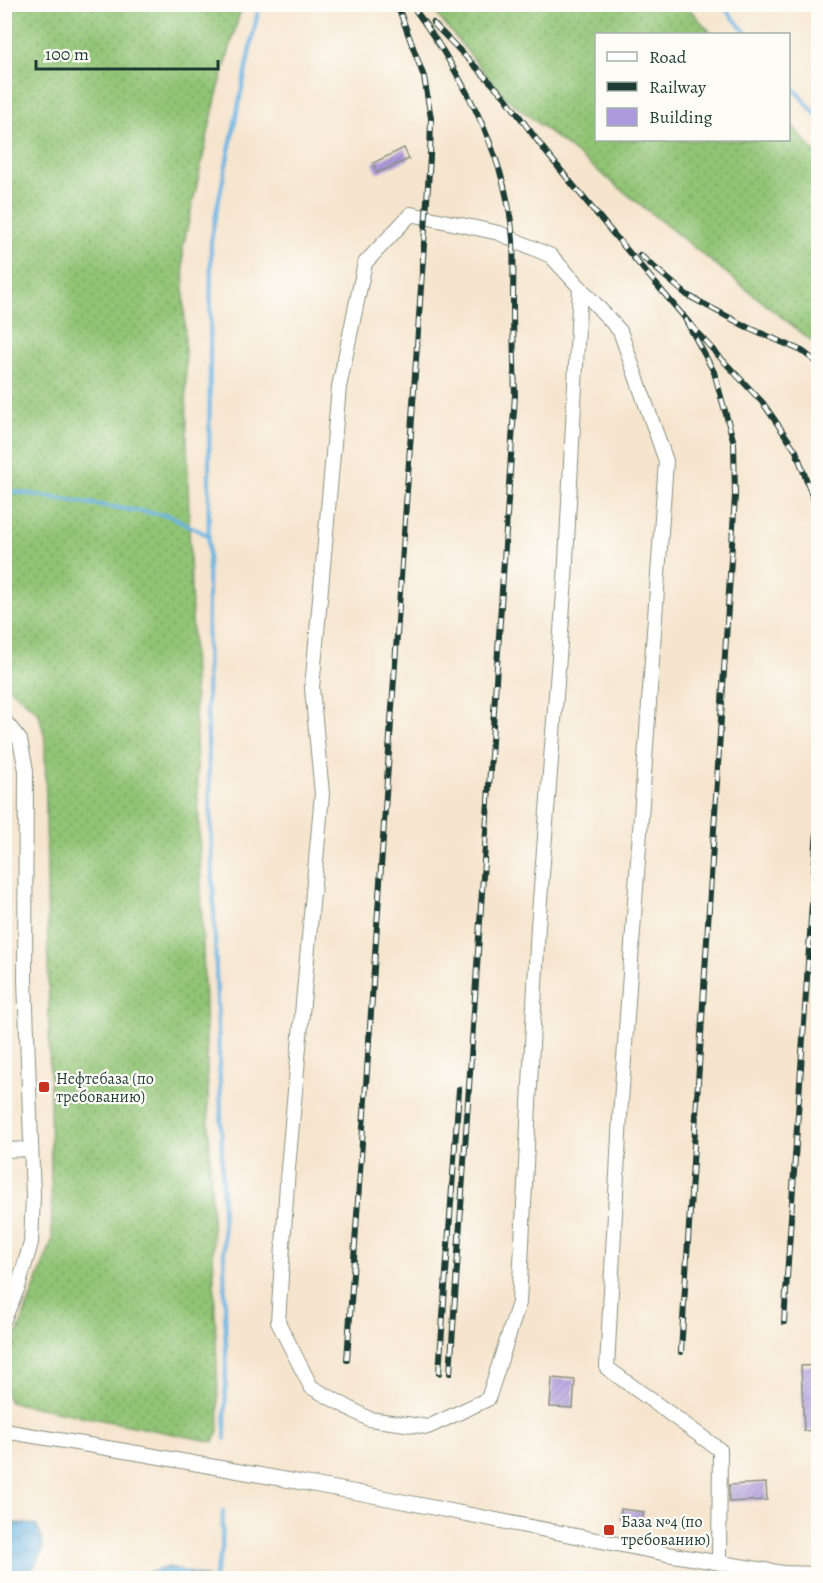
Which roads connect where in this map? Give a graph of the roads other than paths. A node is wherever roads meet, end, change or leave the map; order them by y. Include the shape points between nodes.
1 (580, 287) junction
2 (4, 720) edge
3 (31, 1149) junction
4 (4, 1150) edge
5 (4, 1318) edge
6 (4, 1431) edge
7 (718, 1563) junction
8 (783, 1573) junction
9 (819, 1574) edge
10 (798, 1578) edge

1 - 1 street via 551,256 499,233 411,214 365,263 339,387 312,688 322,794 278,1322 311,1387 369,1419 428,1427 488,1399 519,1303 538,926 565,580
1 - 7 street via 620,331 666,461 620,1116 607,1368 720,1450
2 - 3 street via 20,740 26,770 24,980
3 - 4 street
3 - 5 street via 31,1243
6 - 7 street
7 - 8 street
8 - 9 street
8 - 10 street

